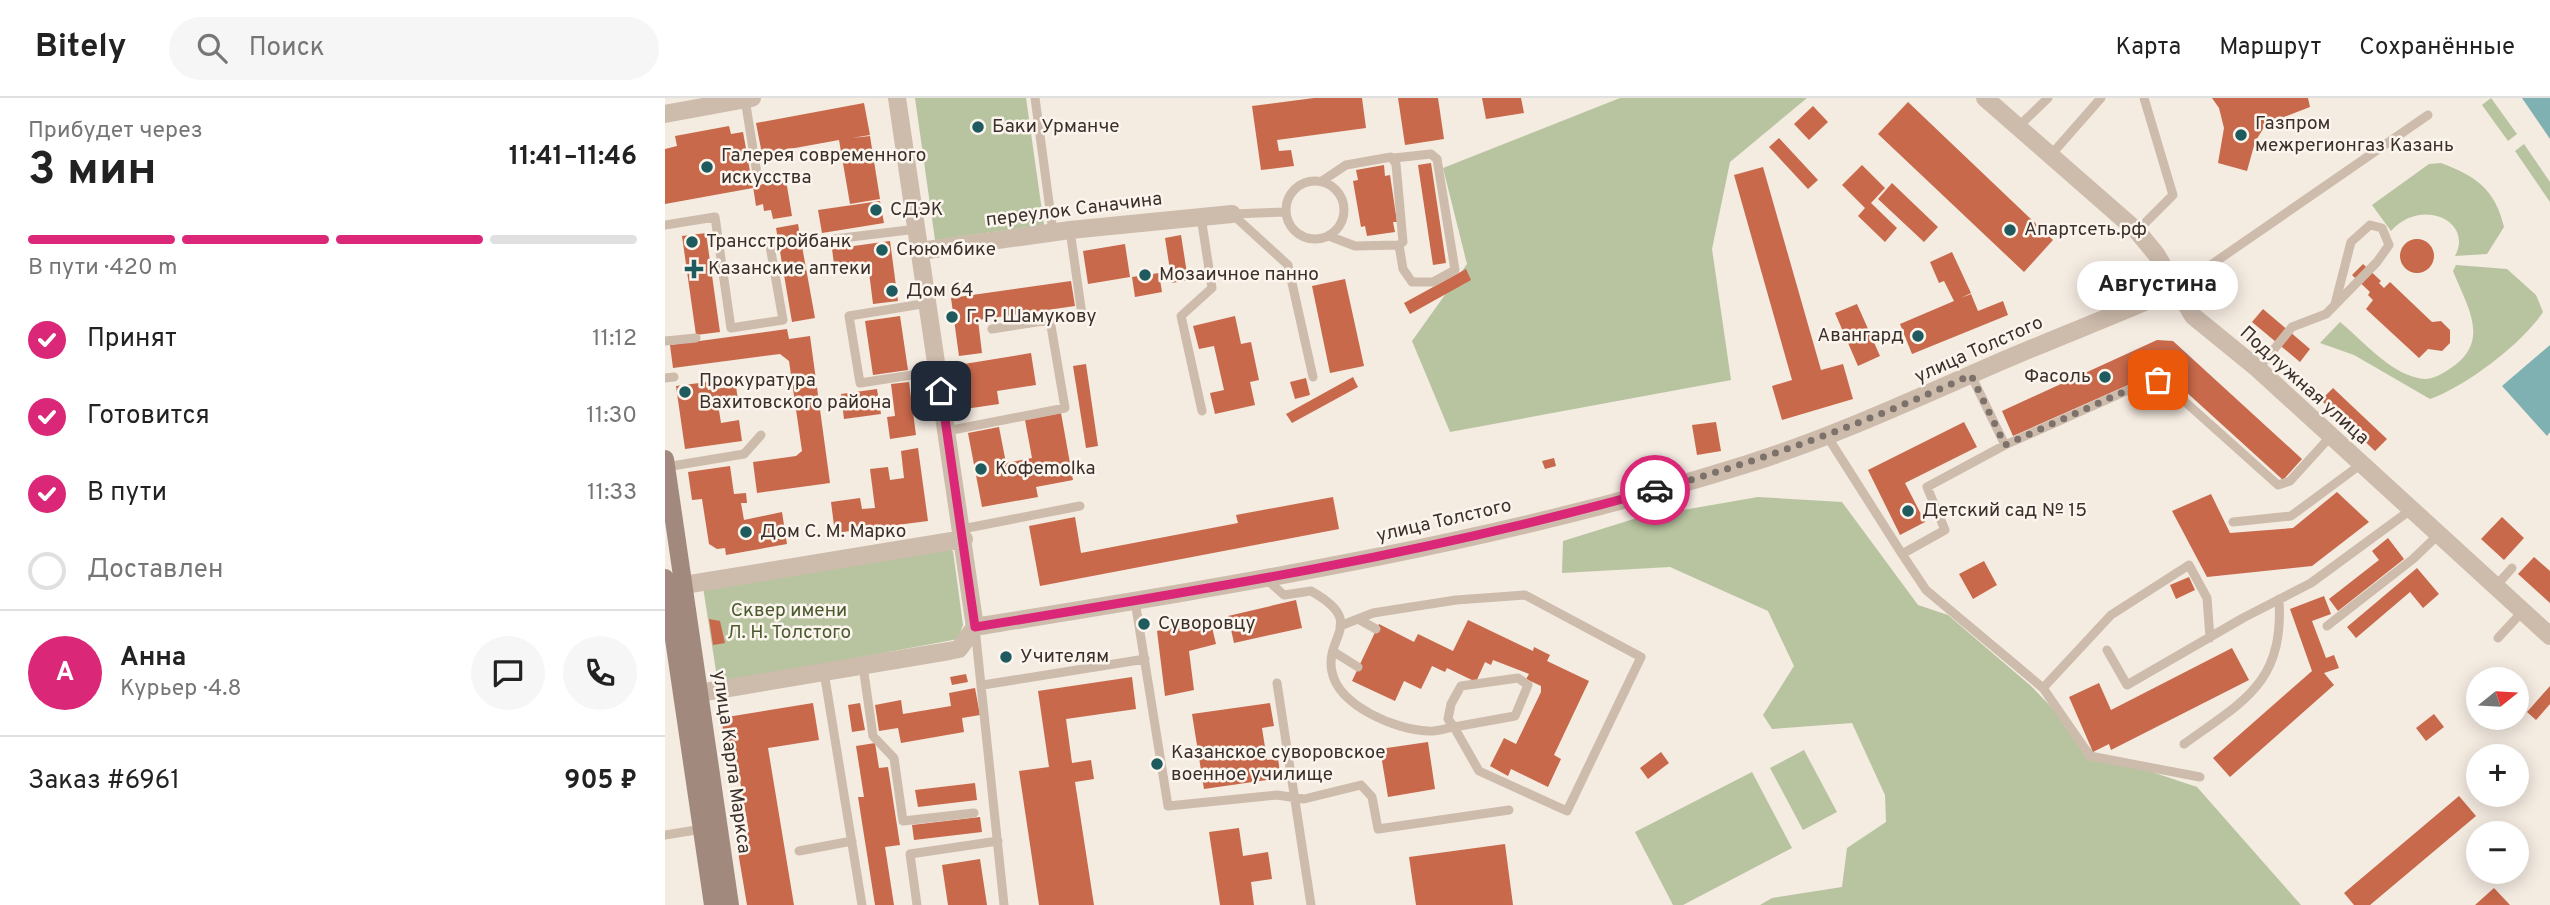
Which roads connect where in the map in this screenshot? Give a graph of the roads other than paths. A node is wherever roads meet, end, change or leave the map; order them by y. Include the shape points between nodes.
1 (897, 98) edge
2 (1035, 98) edge
3 (1985, 98) edge
4 (2048, 98) edge
5 (2101, 98) edge
6 (2144, 98) edge
7 (748, 99) edge
8 (704, 102) edge
9 (665, 114) edge
10 (2428, 115) dead end
11 (2018, 127) junction
12 (2050, 156) junction
13 (1394, 158) junction
14 (758, 180) dead end
15 (1322, 181) junction
16 (1286, 212) junction
17 (1232, 214) junction
18 (1201, 217) junction
19 (665, 225) edge
20 (917, 229) junction
21 (1062, 231) junction
22 (2137, 231) junction
23 (1329, 236) junction
24 (834, 239) dead end
25 (1399, 245) junction
26 (770, 246) dead end
27 (920, 251) junction
28 (2175, 289) junction
29 (928, 303) junction
30 (2335, 304) junction
31 (1050, 320) junction
32 (992, 329) dead end
33 (696, 338) dead end
34 (665, 341) edge
35 (2257, 369) junction
36 (938, 371) junction
37 (1971, 375) junction
38 (1313, 377) dead end
39 (1202, 411) dead end
40 (947, 431) junction
41 (761, 435) dead end
42 (1827, 436) junction
43 (2330, 437) junction
44 (2005, 445) junction
45 (666, 463) edge
46 (2360, 465) junction
47 (1080, 506) dead end
48 (2409, 511) junction
49 (2233, 522) dead end
50 (963, 534) junction
51 (2437, 536) junction
52 (1902, 554) junction
53 (2512, 568) dead end
54 (1266, 579) junction
55 (670, 585) edge
56 (2495, 587) junction
57 (2279, 599) junction
58 (1135, 601) junction
59 (2522, 612) junction
60 (1358, 619) junction
61 (1340, 626) junction
62 (2327, 626) dead end
63 (975, 627) junction
64 (1377, 629) dead end
65 (2550, 636) edge
66 (2210, 638) junction
67 (2498, 638) dead end
68 (2106, 650) dead end
69 (1334, 652) junction
70 (1145, 659) junction
71 (863, 666) junction
72 (1359, 667) dead end
73 (824, 672) junction
74 (1277, 683) dead end
75 (983, 685) junction
76 (2043, 688) junction
77 (699, 693) junction
78 (1454, 727) junction
79 (2184, 744) dead end
80 (2200, 777) dead end
81 (1294, 795) junction
82 (1509, 810) dead end
83 (974, 813) dead end
84 (702, 829) junction
85 (665, 835) edge
86 (852, 841) junction
87 (998, 841) junction
88 (799, 851) dead end
89 (712, 905) edge
90 (730, 905) edge
91 (862, 905) edge
92 (917, 905) edge
93 (1004, 905) edge
94 (1311, 905) edge

1 - 20 street
2 - 21 lane
3 - 11 street, Подлужная улица
4 - 11 lane
5 - 12 lane
6 - 22 lane via 2173,195
7 - 8 street
7 - 14 lane
8 - 9 street
10 - 28 lane
11 - 12 street, Подлужная улица
12 - 22 street, Подлужная улица
13 - 15 lane via 1346,165
13 - 25 lane via 1404,228
13 - 25 lane via 1431,154 1437,159 1455,270 1433,282 1412,282 1403,269
15 - 16 lane via 1309,180 1294,188
15 - 23 lane via 1334,187 1344,202 1342,221
16 - 17 lane
16 - 23 lane via 1288,222 1301,236
17 - 18 street, переулок Саначина
17 - 38 lane via 1288,265
18 - 21 street, переулок Саначина
18 - 39 lane via 1212,288 1181,316
19 - 26 lane via 717,217 731,328 783,320
20 - 24 lane
20 - 27 street
21 - 27 street, переулок Саначина
21 - 31 lane via 1082,315
22 - 28 street, Подлужная улица
23 - 25 lane via 1355,246
27 - 29 street
28 - 35 street, Подлужная улица via 2193,316
28 - 37 street, улица Толстого
29 - 36 street
29 - 36 lane via 849,316 860,383
30 - 30 lane via 2389,245 2382,228 2370,225 2351,242
30 - 35 lane via 2326,314 2293,327
31 - 32 lane
31 - 40 lane via 1065,408
33 - 34 lane
35 - 43 street, Подлужная улица
36 - 40 street
37 - 42 street, улица Толстого
37 - 44 lane
40 - 50 street
41 - 45 lane via 744,454
42 - 52 lane
42 - 54 street, улица Толстого via 1745,465 1571,513
43 - 44 lane via 2290,481 2278,485 2164,382 2153,379
43 - 46 street, Подлужная улица
44 - 52 lane via 1927,486 1945,530
45 - 55 main road, улица Карла Маркса
46 - 48 street, Подлужная улица
46 - 49 lane via 2291,516
47 - 50 lane
48 - 51 street, Подлужная улица
48 - 57 lane via 2311,583
50 - 55 street
50 - 63 street
51 - 56 street, Подлужная улица
51 - 62 lane
52 - 76 lane via 1926,590
53 - 56 lane
54 - 58 street, улица Толстого
54 - 61 lane via 1285,595 1314,593 1333,605
55 - 77 main road, улица Карла Маркса
55 - 84 main road, улица Карла Маркса
56 - 59 street, Подлужная улица
57 - 66 lane
57 - 79 lane via 2277,654 2251,696
58 - 63 street, улица Толстого
58 - 70 lane
59 - 65 street, Подлужная улица
59 - 67 lane
60 - 61 lane
60 - 64 lane
60 - 78 lane via 1456,600 1525,595 1641,657 1567,811 1479,771
61 - 69 lane
63 - 71 street via 959,649
63 - 75 lane
66 - 68 lane via 2126,684
66 - 76 lane via 2207,598 2189,565 2111,615
69 - 72 lane
69 - 78 lane via 1331,670 1337,686 1367,710 1409,728 1430,732
70 - 75 lane
70 - 81 lane via 1168,806
71 - 73 street
71 - 83 lane via 873,736 894,758 903,821
73 - 77 street
73 - 86 lane
74 - 81 lane
75 - 87 lane
76 - 80 lane via 2090,756
77 - 90 main road, улица Карла Маркса
78 - 78 lane via 1515,716 1528,685 1518,678 1461,686 1448,719
81 - 82 lane via 1304,799 1361,785 1372,797 1378,829
81 - 94 lane
84 - 85 lane
84 - 89 main road, улица Карла Маркса
86 - 88 lane
86 - 91 lane
87 - 92 lane via 911,855
87 - 93 lane

